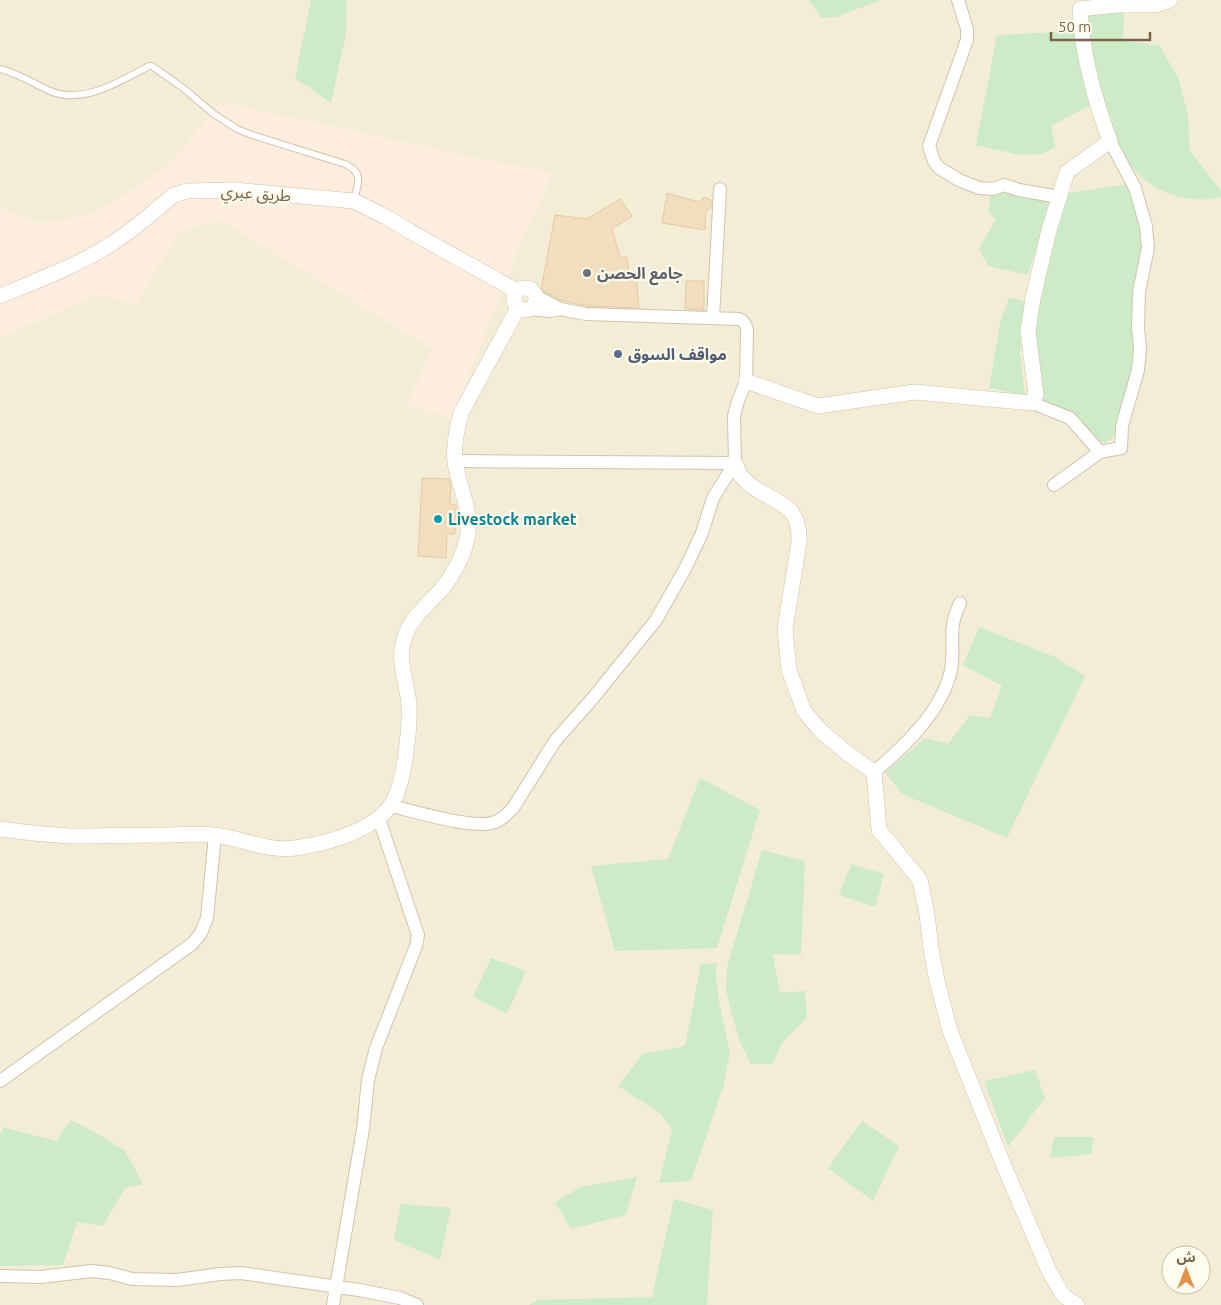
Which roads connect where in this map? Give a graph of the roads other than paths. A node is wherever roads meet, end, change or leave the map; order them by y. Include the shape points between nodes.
1 (958, 0) edge
2 (1170, 0) edge
3 (1079, 4) edge
4 (0, 69) edge
5 (1110, 142) junction
6 (720, 189) dead end
7 (1059, 197) junction
8 (354, 201) junction
9 (0, 296) edge
10 (528, 304) junction
11 (713, 318) junction
12 (746, 381) junction
13 (1032, 403) junction
14 (1100, 452) junction
15 (455, 461) junction
16 (736, 463) junction
17 (1054, 485) dead end
18 (960, 603) dead end
19 (874, 772) junction
20 (390, 806) junction
21 (379, 818) junction
22 (0, 829) edge
23 (215, 835) junction
24 (0, 1081) edge
25 (0, 1276) edge
26 (336, 1286) junction
27 (332, 1305) edge
28 (417, 1305) edge
29 (1077, 1305) edge

1 - 7 street via 966,40 928,146 934,161 959,180 980,188 993,189 1004,185
2 - 3 street via 1156,5
3 - 5 street via 1090,82
4 - 8 lane via 51,92 72,94 107,88 152,66 237,129 355,169 359,176
5 - 7 street via 1067,172
5 - 14 street via 1135,188 1146,226 1148,248 1139,292 1138,370 1122,426 1122,448
6 - 11 street
7 - 13 street via 1048,230 1028,331 1036,394
8 - 9 street, طريق عبري via 234,190 178,193 110,245
8 - 10 street, طريق عبري via 517,291 530,289
10 - 11 street via 601,316
10 - 15 street via 461,413
11 - 12 street via 739,319 746,324
12 - 13 street via 818,406 915,392
12 - 16 street via 734,416
13 - 14 street via 1070,418
14 - 17 street
15 - 16 street
15 - 20 street via 467,508 467,538 455,571 413,621 403,640 401,652 408,728 399,784
16 - 19 street via 740,476 788,508 798,521 799,542 785,629 789,670 804,711 821,731
16 - 20 street via 713,498 702,533 656,620 555,740 508,813 496,822 478,824
18 - 19 street via 953,623 951,671 942,695 920,727
19 - 29 street via 879,830 920,880 937,981 950,1030 1049,1271 1063,1295
20 - 21 street
21 - 23 street via 337,838 293,848 273,848
21 - 26 street via 418,935 376,1048 368,1080 363,1129
22 - 23 street via 67,836
23 - 24 street via 207,918 202,933 192,944
25 - 26 street via 41,1277 91,1271 132,1279 168,1280 241,1273
26 - 27 street
26 - 28 street via 388,1295

